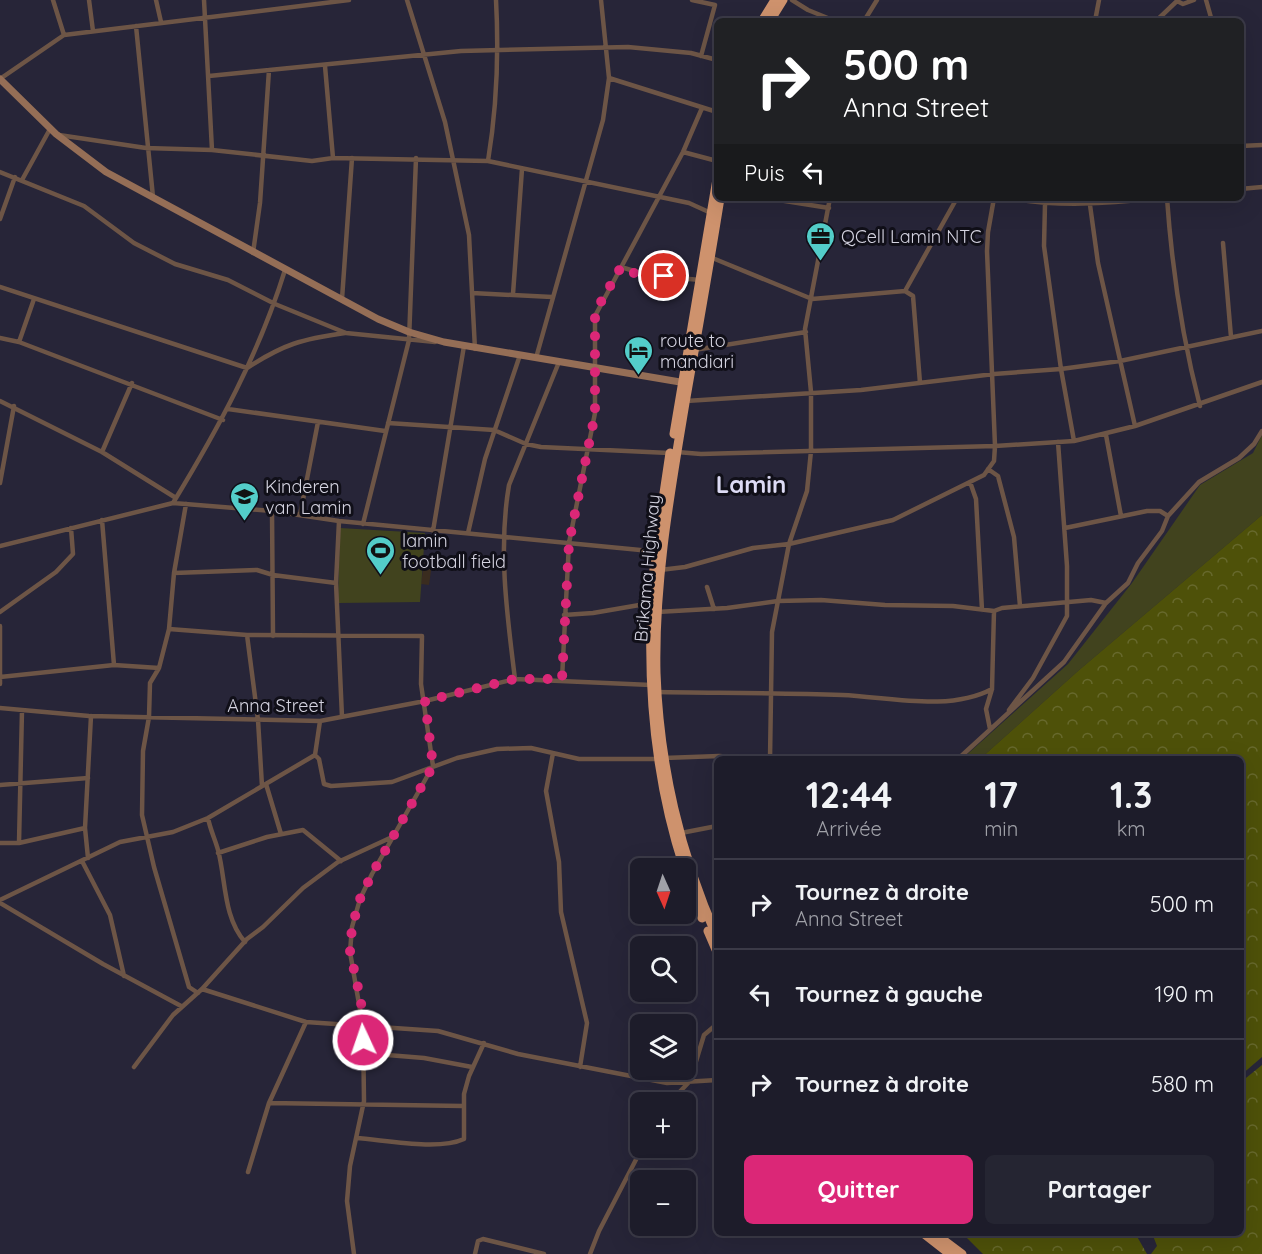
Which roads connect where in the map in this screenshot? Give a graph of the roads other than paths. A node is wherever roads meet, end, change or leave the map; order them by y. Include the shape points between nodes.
1 (53, 0) edge
2 (88, 0) edge
3 (156, 0) edge
4 (204, 0) edge
5 (349, 0) edge
6 (407, 0) edge
7 (496, 0) edge
8 (601, 0) edge
9 (692, 0) edge
10 (775, 0) edge
11 (783, 0) edge
12 (792, 0) edge
13 (877, 0) edge
14 (1099, 0) edge
15 (1176, 0) edge
16 (1194, 0) edge
17 (1206, 0) edge
18 (308, 2) edge
19 (716, 2) edge
20 (206, 17) junction
21 (764, 18) edge
22 (772, 18) edge
23 (828, 18) edge
24 (866, 18) edge
25 (1096, 18) edge
26 (1159, 18) edge
27 (1211, 18) edge
28 (161, 22) junction
29 (136, 26) junction
30 (93, 31) junction
31 (64, 35) junction
32 (604, 48) junction
33 (498, 51) junction
34 (425, 54) junction
35 (701, 56) junction
36 (714, 59) edge
37 (325, 66) junction
38 (268, 70) junction
39 (209, 76) junction
40 (609, 78) junction
41 (0, 79) edge
42 (702, 108) junction
43 (714, 111) edge
44 (53, 132) junction
45 (1262, 145) edge
46 (1244, 146) edge
47 (146, 148) junction
48 (212, 150) junction
49 (683, 152) junction
50 (263, 156) junction
51 (333, 158) junction
52 (352, 158) junction
53 (416, 158) junction
54 (452, 159) junction
55 (714, 160) edge
56 (488, 161) junction
57 (522, 170) junction
58 (0, 172) edge
59 (15, 177) junction
60 (22, 180) junction
61 (586, 182) junction
62 (1262, 187) edge
63 (1244, 189) edge
64 (659, 196) junction
65 (714, 196) edge
66 (153, 200) junction
67 (719, 201) edge
68 (785, 201) edge
69 (830, 201) edge
70 (955, 201) edge
71 (993, 201) edge
72 (1026, 201) edge
73 (1128, 201) edge
74 (1167, 201) edge
75 (1045, 204) junction
76 (1090, 205) junction
77 (829, 208) junction
78 (711, 213) junction
79 (0, 219) edge
80 (1223, 243) dead end
81 (253, 253) junction
82 (710, 257) junction
83 (621, 267) junction
84 (285, 270) junction
85 (700, 280) junction
86 (0, 287) edge
87 (905, 291) junction
88 (472, 293) junction
89 (513, 294) junction
90 (552, 297) junction
91 (34, 299) junction
92 (812, 299) junction
93 (342, 300) junction
94 (275, 304) junction
95 (1262, 331) edge
96 (346, 333) junction
97 (806, 333) junction
98 (409, 336) junction
99 (1231, 337) junction
100 (0, 338) edge
101 (20, 342) junction
102 (464, 346) junction
103 (1184, 346) junction
104 (475, 349) junction
105 (694, 350) junction
106 (520, 355) junction
107 (536, 358) junction
108 (1120, 361) junction
109 (559, 362) junction
110 (247, 368) junction
111 (596, 369) junction
112 (1061, 369) junction
113 (993, 374) junction
114 (1262, 382) edge
115 (132, 383) junction
116 (686, 383) junction
117 (920, 383) junction
118 (811, 392) junction
119 (0, 401) edge
120 (686, 401) junction
121 (14, 406) junction
122 (1200, 406) junction
123 (228, 409) junction
124 (223, 420) junction
125 (318, 422) junction
126 (387, 423) junction
127 (1135, 426) junction
128 (451, 427) junction
129 (494, 430) junction
130 (385, 431) junction
131 (1262, 431) edge
132 (1106, 435) junction
133 (1074, 441) junction
134 (1058, 442) junction
135 (526, 444) junction
136 (995, 446) junction
137 (586, 450) junction
138 (811, 451) junction
139 (102, 452) junction
140 (673, 453) junction
141 (988, 469) junction
142 (970, 482) junction
143 (0, 483) edge
144 (176, 498) junction
145 (173, 503) junction
146 (186, 504) junction
147 (272, 511) junction
148 (300, 515) junction
149 (1121, 516) junction
150 (1168, 516) junction
151 (102, 520) junction
152 (339, 521) junction
153 (363, 524) junction
154 (71, 528) junction
155 (1065, 528) junction
156 (433, 531) junction
157 (468, 533) junction
158 (505, 538) junction
159 (569, 543) junction
160 (789, 544) junction
161 (0, 546) edge
162 (658, 552) junction
163 (660, 570) junction
164 (174, 573) junction
165 (273, 575) junction
166 (336, 583) junction
167 (707, 587) dead end
168 (778, 601) junction
169 (1068, 601) junction
170 (651, 603) junction
171 (1106, 603) junction
172 (1020, 606) junction
173 (714, 609) junction
174 (982, 610) junction
175 (994, 611) junction
176 (0, 612) edge
177 (657, 612) junction
178 (564, 615) junction
179 (0, 626) edge
180 (169, 628) junction
181 (247, 635) junction
182 (338, 635) junction
183 (273, 636) junction
184 (114, 665) junction
185 (159, 668) junction
186 (0, 677) edge
187 (515, 679) junction
188 (562, 679) junction
189 (0, 684) edge
190 (655, 687) junction
191 (992, 689) junction
192 (772, 694) junction
193 (425, 701) junction
194 (0, 708) edge
195 (22, 710) junction
196 (91, 716) junction
197 (149, 717) junction
198 (342, 717) junction
199 (258, 720) junction
200 (320, 720) junction
201 (1002, 720) junction
202 (990, 729) junction
203 (553, 753) junction
204 (315, 755) junction
205 (714, 756) edge
206 (770, 756) edge
207 (961, 756) edge
208 (661, 759) junction
209 (433, 766) junction
210 (88, 778) junction
211 (21, 783) junction
212 (0, 785) edge
213 (264, 785) junction
214 (208, 818) junction
215 (714, 827) edge
216 (85, 828) junction
217 (681, 833) junction
218 (281, 834) junction
219 (146, 836) junction
220 (391, 838) junction
221 (0, 843) edge
222 (19, 843) junction
223 (218, 853) junction
224 (88, 858) junction
225 (682, 858) edge
226 (82, 861) junction
227 (341, 861) junction
228 (696, 898) edge
229 (0, 901) edge
230 (714, 930) edge
231 (244, 942) junction
232 (714, 944) edge
233 (124, 976) junction
234 (200, 991) junction
235 (182, 1006) junction
236 (306, 1022) junction
237 (714, 1027) edge
238 (363, 1028) junction
239 (484, 1043) junction
240 (363, 1053) junction
241 (134, 1067) dead end
242 (472, 1067) junction
243 (580, 1067) junction
244 (714, 1080) edge
245 (690, 1081) junction
246 (680, 1092) edge
247 (269, 1103) junction
248 (363, 1103) junction
249 (463, 1106) junction
250 (356, 1138) junction
251 (637, 1158) edge
252 (248, 1172) dead end
253 (928, 1236) edge
254 (938, 1236) edge
255 (354, 1254) edge
256 (475, 1254) edge
257 (544, 1254) edge
258 (590, 1254) edge
259 (950, 1254) edge
260 (962, 1254) edge

1 - 31 street
2 - 30 street
3 - 28 street
4 - 20 street
5 - 18 street
6 - 34 street
7 - 33 street
8 - 32 street
9 - 19 street
10 - 21 highway
11 - 22 highway
12 - 23 street
13 - 24 street
14 - 25 street
15 - 16 street via 1183,4
15 - 26 street
17 - 27 street
18 - 20 street
19 - 35 street
20 - 28 street
20 - 39 street
28 - 29 street
29 - 30 street
29 - 47 street
30 - 31 street
31 - 41 street
32 - 33 street
32 - 35 street
32 - 40 street
33 - 34 street
33 - 56 street via 497,108
34 - 37 street
34 - 54 street
35 - 36 street
37 - 38 street
37 - 51 street
38 - 39 street
38 - 50 street
39 - 48 street
40 - 42 street
40 - 61 street via 603,120
41 - 44 main road
42 - 43 street
42 - 49 street
44 - 47 street
44 - 60 street
44 - 66 main road via 100,168
45 - 46 street
47 - 48 street
47 - 66 street
48 - 50 street
49 - 55 street
49 - 64 street
50 - 51 street via 312,161
50 - 81 street
51 - 52 street
52 - 53 street
52 - 93 street
53 - 54 street
53 - 98 street
54 - 56 street
54 - 88 street via 469,235
56 - 57 street
57 - 61 street
57 - 89 street
58 - 59 street
59 - 60 street
59 - 79 street
60 - 94 street via 84,206 134,243 175,264 228,280
61 - 64 street
61 - 90 street
62 - 63 street
64 - 78 street
64 - 83 street
65 - 78 highway, Brikama Highway
66 - 81 main road
67 - 82 highway, Brikama Highway
68 - 77 street
69 - 77 street
70 - 87 street
71 - 113 street via 987,251
72 - 75 street
73 - 76 street
74 - 103 street via 1171,260
75 - 76 street
75 - 112 street via 1044,246
76 - 108 street via 1098,263
77 - 92 street
78 - 85 highway, Brikama Highway
80 - 99 street
81 - 84 main road
82 - 92 street
82 - 105 highway, Brikama Highway
83 - 85 street via 647,275
83 - 111 street via 595,316
84 - 93 main road
84 - 94 street
85 - 116 highway, Brikama Highway
86 - 91 street
87 - 92 street
87 - 117 street via 913,296
88 - 89 street
88 - 104 street
89 - 90 street
90 - 107 street
91 - 101 street
91 - 110 street
92 - 97 street
93 - 98 main road
94 - 96 street
94 - 110 street
95 - 99 street
96 - 98 street
96 - 110 street via 300,339
97 - 105 street
97 - 118 street
98 - 102 main road
98 - 126 street
99 - 103 street
100 - 101 street
101 - 115 street
102 - 104 main road
102 - 128 street
103 - 108 street
103 - 122 street
104 - 106 main road
105 - 116 highway, Brikama Highway
106 - 107 main road
106 - 129 street
107 - 109 main road
108 - 112 street
108 - 127 street
109 - 111 main road
109 - 135 street
110 - 123 street
111 - 116 main road
111 - 137 street via 595,414
112 - 113 street
112 - 133 street
113 - 117 street
113 - 136 street
114 - 122 street
115 - 124 street
115 - 139 street
116 - 120 highway, Brikama Highway
116 - 140 highway, Brikama Highway
117 - 118 street
118 - 120 street
118 - 138 street
119 - 121 street
120 - 140 highway, Brikama Highway
121 - 139 street
121 - 143 street
122 - 127 street
123 - 124 street
123 - 125 street
124 - 144 street
125 - 130 street
125 - 148 street
126 - 128 street
126 - 130 street
127 - 132 street
128 - 129 street
128 - 156 street
129 - 135 street
129 - 157 street
130 - 153 street
131 - 150 street via 1246,451 1199,482
132 - 133 street
132 - 149 street
133 - 134 street
134 - 136 street
134 - 155 street
135 - 137 street
135 - 158 street via 509,485
136 - 138 street
136 - 141 street via 994,461
137 - 140 street
137 - 159 street
138 - 140 street
138 - 160 street via 807,491
139 - 144 street
140 - 162 highway, Brikama Highway
141 - 142 street
141 - 172 street via 998,476 1011,520
142 - 160 street via 893,520
142 - 174 street via 976,499
144 - 145 street
145 - 146 street
145 - 151 street
146 - 147 street
146 - 164 street
147 - 148 street
147 - 165 street
148 - 152 street
149 - 150 street via 1160,511
149 - 155 street
150 - 171 street via 1128,583
151 - 154 street
151 - 184 street
152 - 153 street
152 - 166 street
153 - 156 street
154 - 161 street
154 - 176 street via 73,554 56,572
155 - 169 street
156 - 157 street
157 - 158 street
158 - 159 street
158 - 187 street via 506,604
159 - 162 street
159 - 178 street
160 - 163 street via 753,548
160 - 168 street
162 - 163 highway, Brikama Highway
162 - 170 highway, Brikama Highway
163 - 177 highway, Brikama Highway
164 - 165 street via 257,570
164 - 180 street
165 - 166 street
165 - 183 street
166 - 182 street
167 - 173 street
168 - 173 street
168 - 174 street via 929,604
168 - 192 street via 772,632
169 - 171 street
169 - 172 street
169 - 201 street via 1059,634
170 - 178 street
170 - 190 highway, Brikama Highway
171 - 201 street via 1064,662
172 - 175 street
173 - 177 street
174 - 175 street
175 - 191 street
177 - 190 highway, Brikama Highway
178 - 188 street
179 - 186 street
180 - 181 street
180 - 185 street
181 - 183 street
181 - 199 street
182 - 183 street
182 - 193 street via 422,636 421,684
182 - 198 street
184 - 185 street
184 - 186 street
185 - 197 street via 150,683
186 - 189 street
187 - 188 street, Anna Street
187 - 193 street, Anna Street
188 - 190 street, Anna Street
190 - 192 street, Anna Street
190 - 208 highway, Brikama Highway
191 - 192 street, Anna Street via 974,698 949,701
191 - 202 street via 986,709
192 - 206 street
193 - 198 street, Anna Street
193 - 209 street
194 - 195 street, Anna Street
195 - 196 street, Anna Street
195 - 211 street
196 - 197 street, Anna Street
196 - 210 street
197 - 199 street, Anna Street
197 - 219 street via 141,792
198 - 200 street, Anna Street
199 - 200 street, Anna Street
199 - 213 street
200 - 204 street
201 - 202 street
202 - 207 street
203 - 208 street via 579,759
203 - 209 street via 531,748 497,749
203 - 243 street via 546,791 559,862 561,912 587,1023
204 - 209 street via 324,784 331,786 392,782
204 - 213 street
205 - 208 street
208 - 217 highway, Brikama Highway
208 - 225 highway, Brikama Highway
209 - 220 street
210 - 211 street
210 - 216 street
211 - 212 street
211 - 222 street
213 - 214 street
213 - 218 street
214 - 219 street via 172,832
214 - 223 street
215 - 217 street
216 - 222 street
216 - 224 street
217 - 230 highway, Brikama Highway
218 - 223 street
218 - 227 street via 303,830
219 - 224 street via 120,842
219 - 234 street via 189,987
220 - 227 street
220 - 238 street via 360,899 352,927 350,952
221 - 222 street
223 - 231 street via 228,905
224 - 226 street
226 - 229 street
226 - 233 street via 110,915
227 - 231 street via 320,873
228 - 232 highway, Brikama Highway
229 - 233 street
231 - 234 street
233 - 235 street
234 - 235 street
234 - 236 street
235 - 241 street via 148,1044
236 - 238 street
236 - 247 street
237 - 245 street via 704,1035
238 - 239 street via 438,1031
238 - 240 street
239 - 242 street
239 - 243 street
240 - 242 street
240 - 248 street
242 - 249 street
243 - 245 street via 667,1083
244 - 245 street
245 - 246 street
247 - 248 street
247 - 252 street
248 - 249 street
248 - 250 street
249 - 250 street via 466,1136 461,1140 419,1143
250 - 255 street via 348,1201
251 - 258 street
253 - 259 highway
254 - 260 highway
256 - 257 street via 478,1241 483,1239

